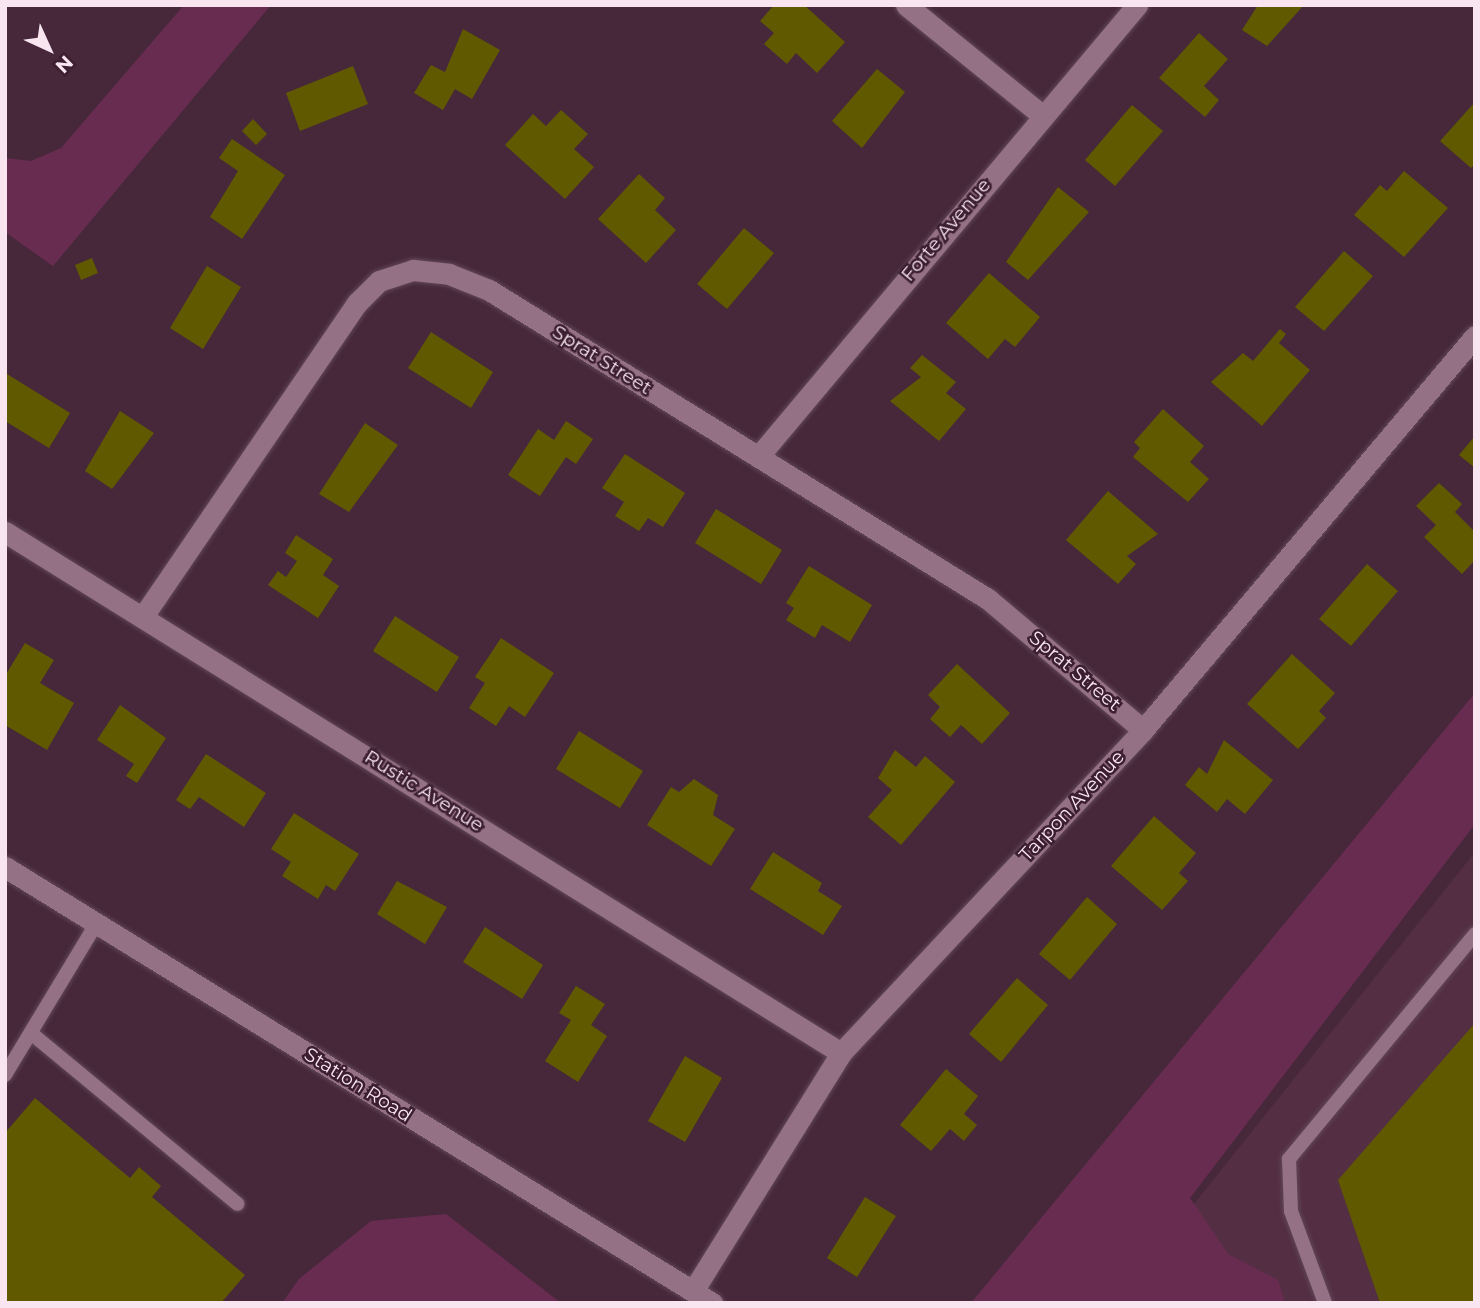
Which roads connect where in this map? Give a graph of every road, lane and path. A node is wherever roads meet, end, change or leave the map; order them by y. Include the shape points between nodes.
1 (906, 5) edge
2 (1137, 5) edge
3 (1042, 115) junction
4 (1475, 336) edge
5 (758, 457) junction
6 (5, 532) edge
7 (144, 615) junction
8 (1143, 730) junction
9 (5, 867) edge
10 (96, 924) junction
11 (1475, 934) edge
12 (31, 1033) junction
13 (841, 1053) junction
14 (5, 1075) edge
15 (238, 1204) dead end
16 (693, 1291) junction
17 (712, 1303) edge
18 (1325, 1303) edge

1 - 3 street
2 - 3 street, Forte Avenue
3 - 5 street, Forte Avenue
4 - 8 street, Tarpon Avenue
5 - 7 street, Sprat Street via 489,290 449,274 413,270 379,281 357,303
5 - 8 street, Sprat Street via 988,599
6 - 7 street, Rustic Avenue
7 - 13 street, Rustic Avenue
8 - 13 street, Tarpon Avenue
9 - 10 street, Station Road
10 - 12 lane
10 - 16 street, Station Road
11 - 18 lane via 1289,1159 1292,1211
12 - 14 lane
12 - 15 lane
13 - 16 street, Tarpon Avenue
16 - 17 street, Station Road

